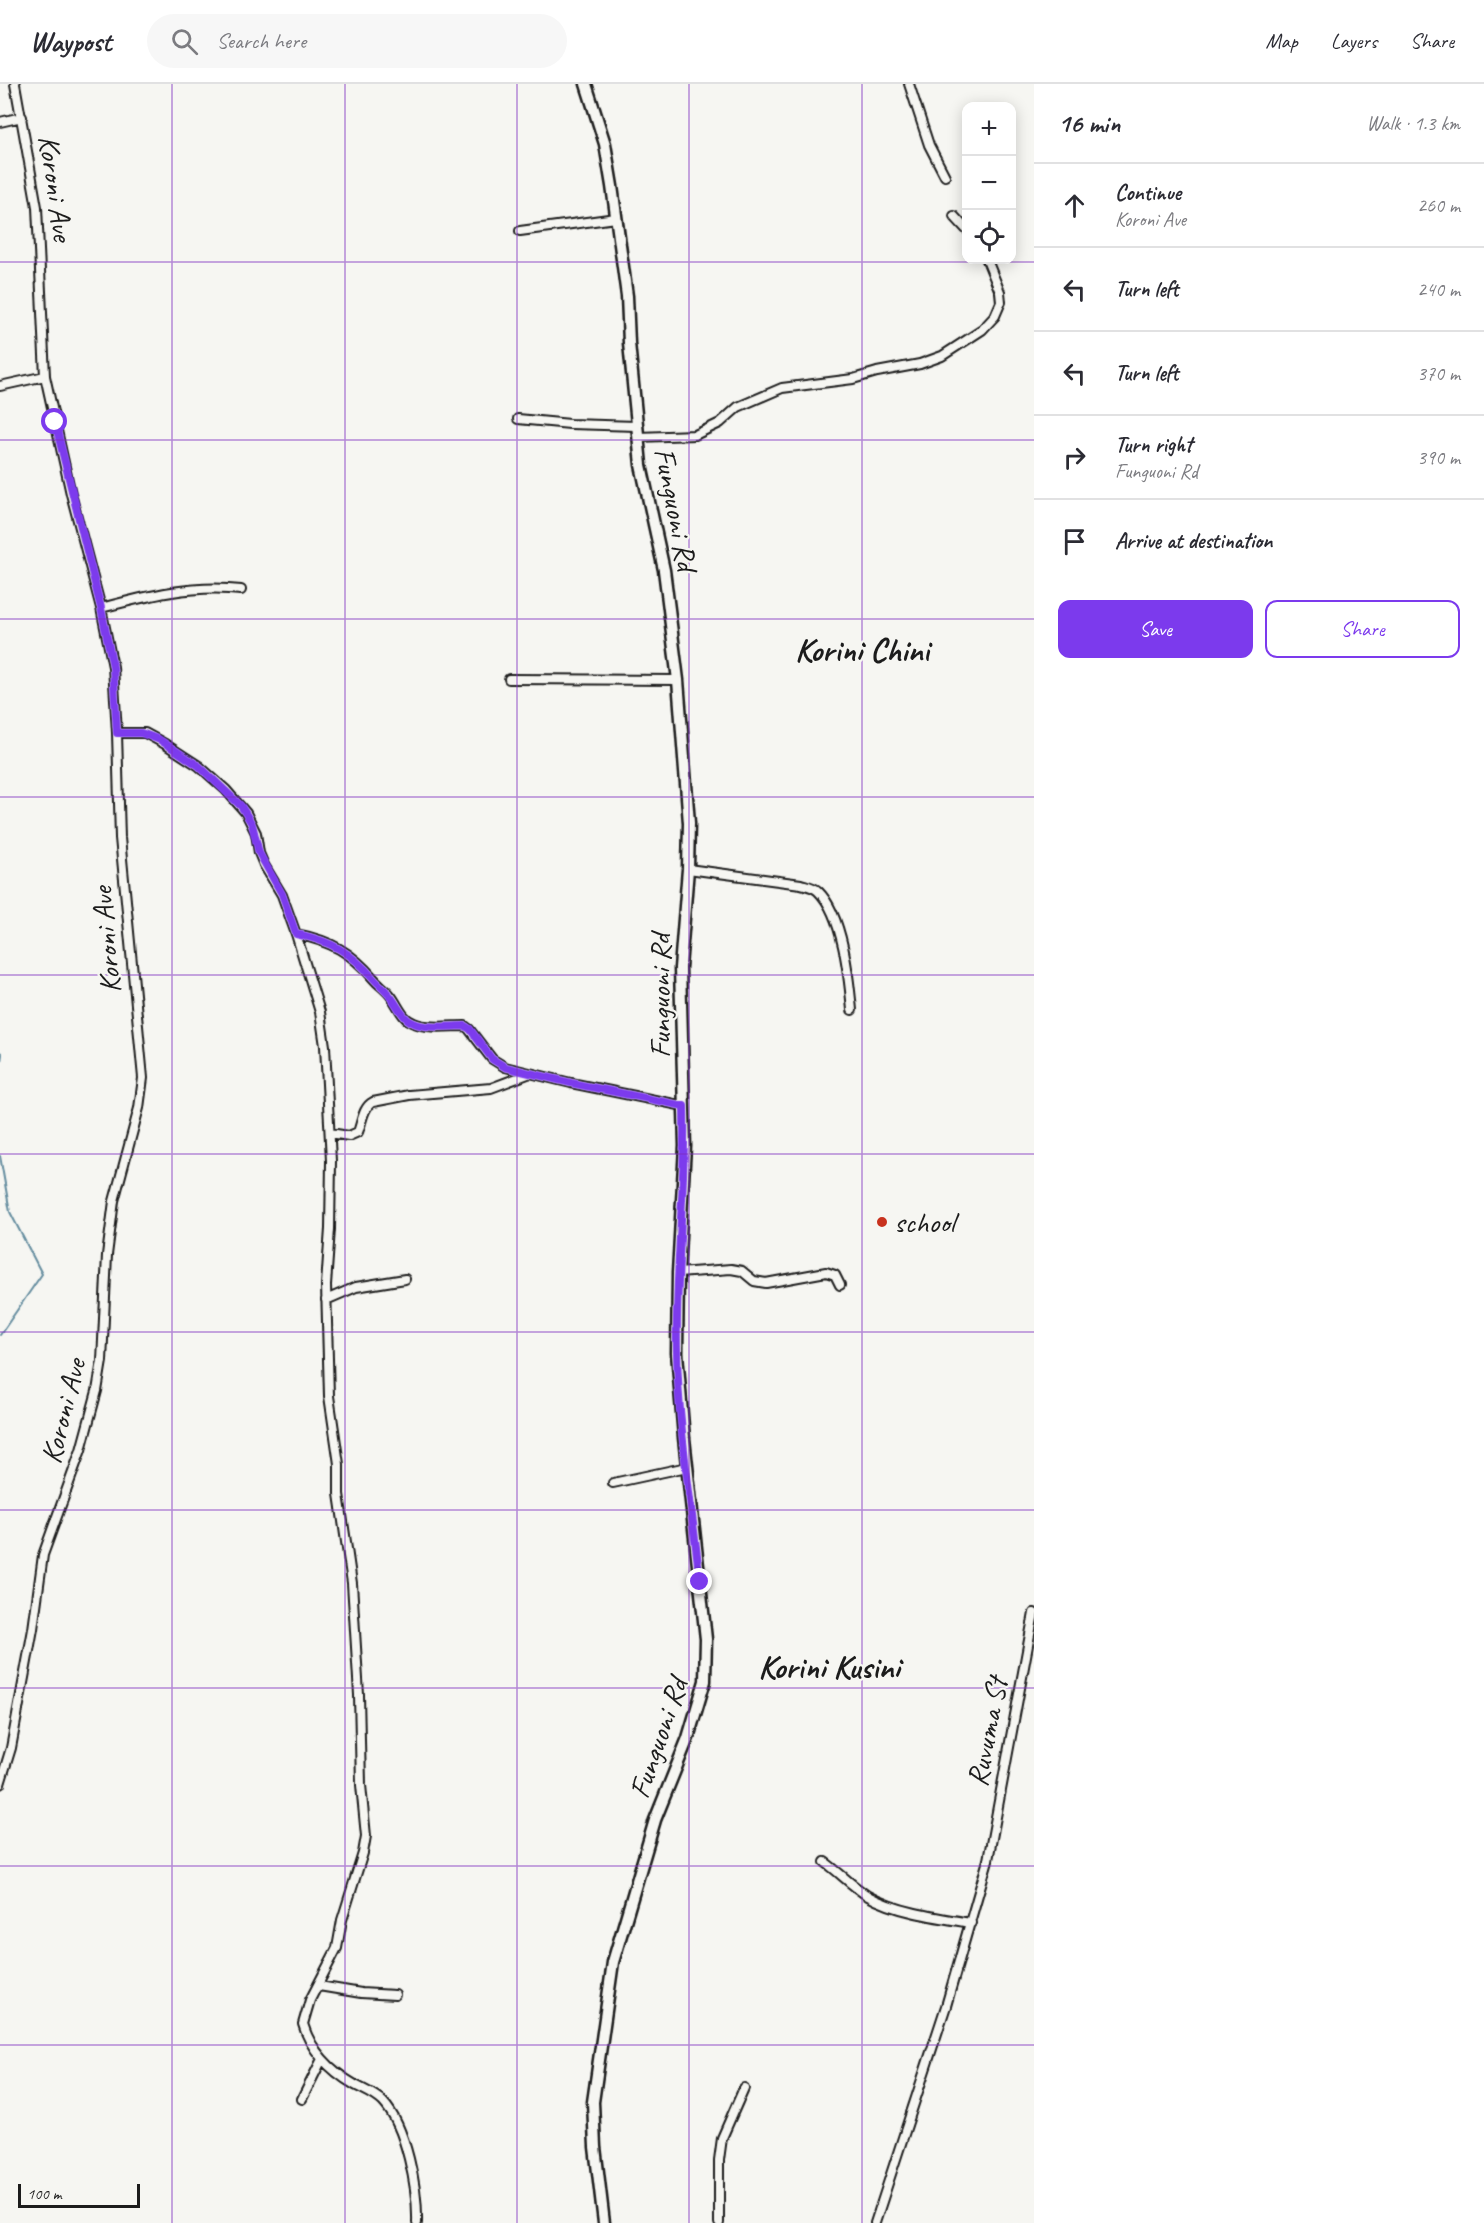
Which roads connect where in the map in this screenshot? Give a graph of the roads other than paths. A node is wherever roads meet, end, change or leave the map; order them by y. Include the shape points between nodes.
1 (15, 84) edge
2 (586, 84) edge
3 (909, 84) edge
4 (22, 117) junction
5 (0, 122) edge
6 (945, 176) dead end
7 (954, 216) dead end
8 (616, 218) junction
9 (962, 225) edge
10 (520, 231) dead end
11 (989, 264) edge
12 (45, 376) junction
13 (0, 386) edge
14 (518, 419) dead end
15 (638, 431) junction
16 (241, 590) dead end
17 (101, 608) junction
18 (509, 679) dead end
19 (678, 680) junction
20 (117, 733) junction
21 (688, 869) junction
22 (296, 934) junction
23 (852, 1010) dead end
24 (530, 1073) junction
25 (684, 1106) junction
26 (330, 1133) junction
27 (678, 1273) junction
28 (405, 1279) dead end
29 (840, 1285) dead end
30 (326, 1300) junction
31 (687, 1467) junction
32 (613, 1483) dead end
33 (1034, 1613) edge
34 (0, 1784) edge
35 (825, 1862) dead end
36 (971, 1923) junction
37 (319, 1986) junction
38 (395, 1995) dead end
39 (322, 2059) junction
40 (744, 2088) dead end
41 (302, 2099) dead end
42 (417, 2223) edge
43 (604, 2223) edge
44 (718, 2223) edge
45 (875, 2223) edge

1 - 4 street, Koroni Ave
2 - 8 street, Funguoni Rd via 605,144
3 - 6 street via 929,145
4 - 5 street
4 - 12 street, Koroni Ave via 37,207
7 - 9 street
8 - 10 street
8 - 15 street, Funguoni Rd
11 - 15 street via 1002,302 995,316 982,330 942,356 853,379 782,388 738,407 720,423 695,435
12 - 13 street
12 - 17 street, Koroni Ave
14 - 15 street
15 - 19 street, Funguoni Rd via 641,465 664,570
16 - 17 street via 202,587
17 - 20 street, Koroni Ave via 113,667
18 - 19 street
19 - 21 street, Funguoni Rd via 689,823
20 - 22 street via 141,733 160,740 199,766 241,806 252,824 259,853 282,894
20 - 34 street, Koroni Ave via 120,838 143,1078 114,1201 98,1391 43,1555 11,1748
21 - 23 street via 801,884 818,891 836,922 847,959
21 - 25 street, Funguoni Rd via 680,968
22 - 24 street via 330,943 350,955 412,1023 465,1026 498,1064
22 - 26 street via 320,1012
24 - 25 street
24 - 26 street via 491,1088 373,1102 364,1111 355,1135
25 - 27 street, Funguoni Rd
26 - 30 street
27 - 29 street via 731,1269 766,1283 826,1272 835,1275
27 - 31 street, Funguoni Rd via 677,1353
28 - 30 street via 356,1287
30 - 37 street via 329,1395 352,1583 366,1836 337,1948
31 - 32 street
31 - 43 street, Funguoni Rd via 706,1639 705,1681 688,1738 655,1820 613,1962 593,2102
33 - 36 street, Ruvuma St via 988,1860
35 - 36 street via 883,1904
36 - 45 street, Ruvuma St
37 - 38 street
37 - 39 street via 303,2024
39 - 41 street
39 - 42 street via 382,2101 398,2124 408,2154
40 - 44 street via 722,2138

